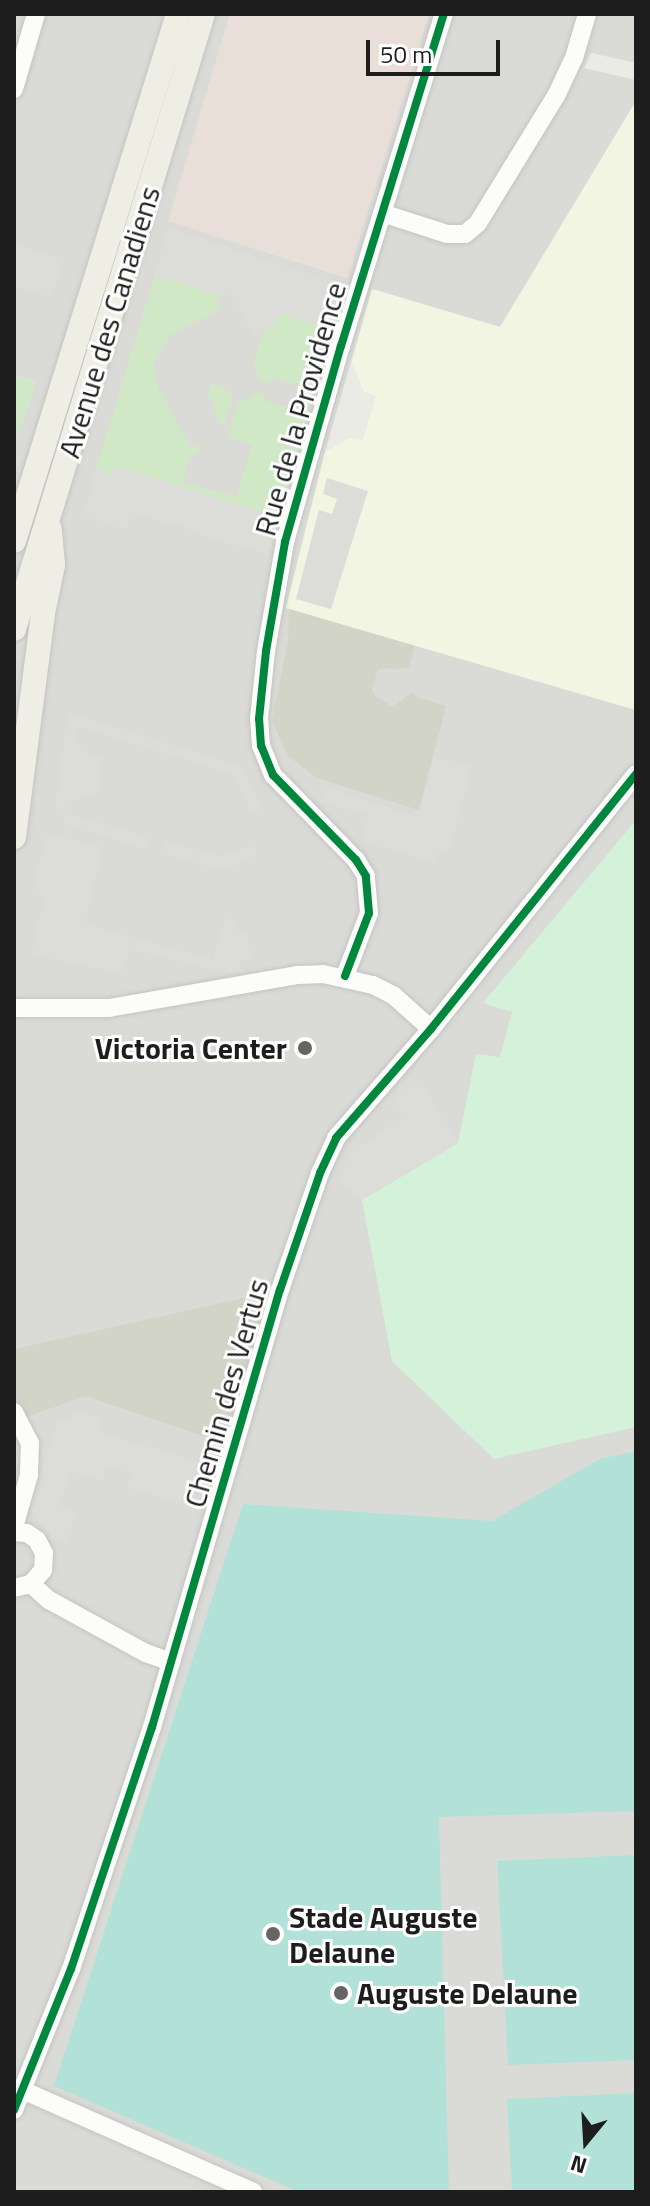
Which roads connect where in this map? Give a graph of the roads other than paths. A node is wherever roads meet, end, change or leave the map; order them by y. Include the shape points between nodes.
1 (36, 14) edge
2 (178, 14) edge
3 (203, 14) edge
4 (444, 14) edge
5 (587, 14) edge
6 (14, 89) edge
7 (382, 213) junction
8 (49, 519) junction
9 (14, 541) edge
10 (14, 629) edge
11 (636, 774) edge
12 (14, 837) edge
13 (345, 976) junction
14 (14, 1008) edge
15 (431, 1029) junction
16 (14, 1412) edge
17 (14, 1530) edge
18 (23, 1586) edge
19 (171, 1662) junction
20 (16, 2101) edge
21 (253, 2192) edge

1 - 6 street
2 - 9 main road, Avenue des Canadiens
3 - 8 main road, Avenue des Canadiens
4 - 7 street, Rue de la Providence
5 - 7 street via 557,94 478,223 465,234 447,234
7 - 13 street, Rue de la Providence via 285,542 259,719 261,746 273,775 366,876 369,913
8 - 10 main road, Avenue des Canadiens
8 - 12 main road via 53,565
11 - 15 street, Chemin des Vertus
13 - 14 street via 298,975 109,1008
13 - 15 street via 393,995
15 - 19 street, Chemin des Vertus via 336,1138 320,1173 280,1290
16 - 17 street via 30,1443 29,1475
17 - 18 street via 41,1534 43,1570
18 - 19 street
19 - 20 street, Chemin des Vertus via 71,1969
20 - 21 street

